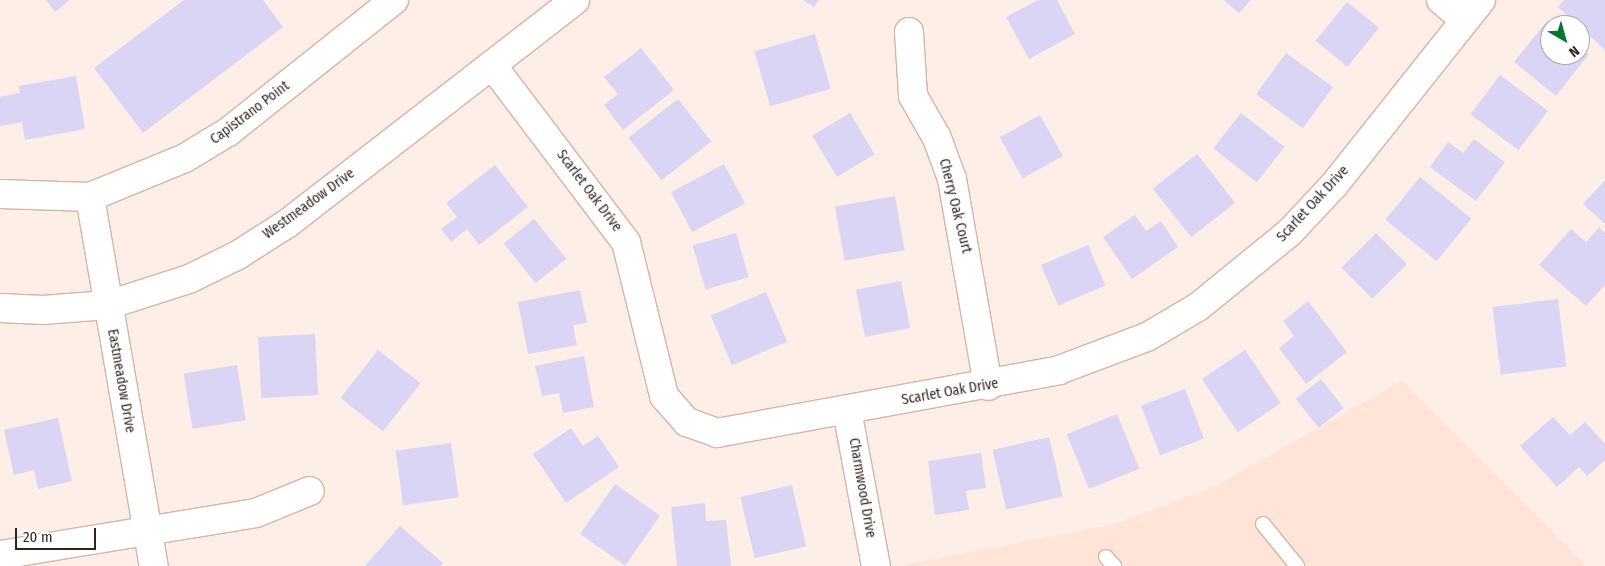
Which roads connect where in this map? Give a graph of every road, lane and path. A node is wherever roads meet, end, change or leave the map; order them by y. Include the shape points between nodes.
1 (394, 0) edge
2 (575, 0) edge
3 (1441, 0) edge
4 (1473, 10) edge
5 (910, 32) dead end
6 (492, 65) junction
7 (0, 194) edge
8 (90, 197) junction
9 (108, 304) junction
10 (0, 308) edge
11 (988, 386) junction
12 (847, 410) junction
13 (310, 491) dead end
14 (1263, 524) dead end
15 (147, 527) junction
16 (0, 555) edge
17 (154, 566) edge
18 (876, 566) edge
19 (1297, 566) edge

1 - 8 street, Capistrano Point via 228,132 185,158
2 - 6 street, Westmeadow Drive
3 - 4 street
4 - 11 street, Scarlet Oak Drive via 1334,185 1247,271 1198,307 1111,353
5 - 11 street, Cherry Oak Court via 913,96 937,138 952,179
6 - 9 street, Westmeadow Drive via 288,223 238,255 189,279
6 - 12 street, Scarlet Oak Drive via 626,242 664,396 675,412 687,422 717,432
7 - 8 street, Capistrano Point
8 - 9 street, Eastmeadow Drive
9 - 10 street, Westmeadow Drive via 43,310
9 - 15 street, Eastmeadow Drive
11 - 12 street, Scarlet Oak Drive
12 - 18 street, Charmwood Drive
13 - 15 street via 256,513
14 - 19 lane
15 - 16 street
15 - 17 street, Eastmeadow Drive

